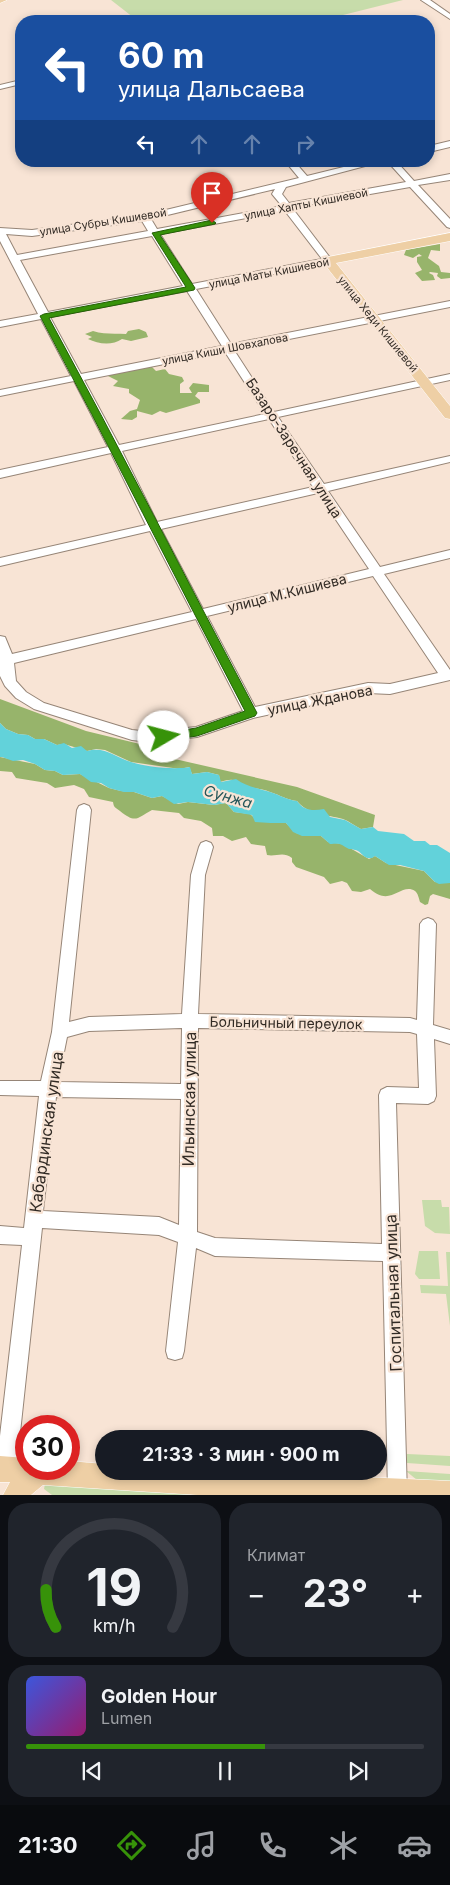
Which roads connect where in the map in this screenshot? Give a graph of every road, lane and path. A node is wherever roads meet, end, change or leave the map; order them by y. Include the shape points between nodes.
1 (425, 0) edge
2 (450, 17) edge
3 (15, 83) edge
4 (0, 87) edge
5 (450, 144) edge
6 (435, 148) edge
7 (294, 167) edge
8 (355, 167) edge
9 (396, 167) edge
10 (450, 178) edge
11 (305, 179) junction
12 (411, 184) junction
13 (282, 185) junction
14 (287, 208) junction
15 (145, 218) junction
16 (450, 225) edge
17 (0, 231) edge
18 (156, 233) junction
19 (450, 237) edge
20 (14, 258) junction
21 (328, 261) junction
22 (191, 288) junction
23 (450, 304) edge
24 (44, 316) junction
25 (373, 319) junction
26 (0, 324) edge
27 (229, 349) junction
28 (450, 377) edge
29 (78, 378) junction
30 (424, 382) junction
31 (0, 394) edge
32 (450, 415) edge
33 (271, 416) junction
34 (116, 450) junction
35 (450, 460) edge
36 (0, 474) edge
37 (320, 488) junction
38 (153, 526) junction
39 (450, 554) edge
40 (0, 562) edge
41 (375, 572) junction
42 (201, 614) junction
43 (0, 640) edge
44 (7, 660) junction
45 (448, 676) edge
46 (251, 713) junction
47 (84, 810) dead end
48 (206, 847) dead end
49 (428, 924) dead end
50 (190, 1021) junction
51 (425, 1030) junction
52 (60, 1032) junction
53 (450, 1037) edge
54 (0, 1088) edge
55 (48, 1090) junction
56 (188, 1092) junction
57 (34, 1219) junction
58 (0, 1235) edge
59 (32, 1237) junction
60 (188, 1237) junction
61 (392, 1253) junction
62 (175, 1351) dead end
63 (5, 1464) edge
64 (80, 1474) edge
65 (28, 1480) edge
66 (398, 1492) junction
67 (450, 1494) edge
68 (16, 1495) edge

1 - 2 street
3 - 4 street
5 - 6 street
7 - 11 street
8 - 11 street, улица Субры Кишиевой
9 - 12 street
10 - 12 street, улица Хапты Кишиевой
11 - 13 street, улица Субры Кишиевой
12 - 14 street, улица Хапты Кишиевой
12 - 16 street
13 - 14 street, улица Хеди Кишиевой via 277,194
13 - 15 street, улица Субры Кишиевой
14 - 18 street, улица Хапты Кишиевой
14 - 21 street, улица Хеди Кишиевой
15 - 17 street, улица Субры Кишиевой via 32,232
15 - 18 street, Базаро-Заречная улица
17 - 20 street
18 - 20 street, улица Хапты Кишиевой
18 - 22 street, Базаро-Заречная улица
19 - 21 main road, улица Маты Кишиевой
20 - 24 street
21 - 22 street, улица Маты Кишиевой
21 - 25 main road, улица Хеди Кишиевой
22 - 24 street, улица Маты Кишиевой
22 - 27 street, Базаро-Заречная улица
23 - 25 street, улица Киши Шовхалова
24 - 26 street, улица Маты Кишиевой
24 - 29 street
25 - 27 street, улица Киши Шовхалова
25 - 30 main road, улица Хеди Кишиевой
27 - 29 street, улица Киши Шовхалова
27 - 33 street, Базаро-Заречная улица
28 - 30 street
29 - 31 street, улица Киши Шовхалова
29 - 34 street
30 - 32 main road, улица Хеди Кишиевой
30 - 33 street
33 - 34 street
33 - 37 street, Базаро-Заречная улица
34 - 36 street
34 - 38 street
35 - 37 street
37 - 38 street
37 - 41 street, Базаро-Заречная улица
38 - 40 street
38 - 42 street
39 - 41 street, улица М.Кишиева
41 - 42 street, улица М.Кишиева
41 - 45 street, Базаро-Заречная улица
42 - 44 street, улица М.Кишиева
42 - 46 street
43 - 44 street, улица Жданова
44 - 46 street, улица Жданова via 10,683 39,706 132,735 164,737 197,732
45 - 46 street, улица Жданова via 390,689 368,688
47 - 52 street, Кабардинская улица
48 - 50 street, Ильинская улица via 198,876
49 - 51 street
50 - 51 street, Больничный переулок via 410,1025
50 - 52 street, Больничный переулок via 89,1024
50 - 56 street, Ильинская улица
51 - 53 street, Больничный переулок
51 - 61 street, Госпитальная улица via 428,1096 387,1095
52 - 55 street, Кабардинская улица
54 - 55 street
55 - 56 street
55 - 57 street, Кабардинская улица
56 - 60 street, Ильинская улица
57 - 59 street, Кабардинская улица
57 - 60 street via 159,1226
58 - 59 street
59 - 63 street, Кабардинская улица
60 - 61 street via 214,1248
60 - 62 street, Ильинская улица
61 - 66 street, Госпитальная улица
64 - 66 main road
65 - 68 main road
66 - 67 main road

